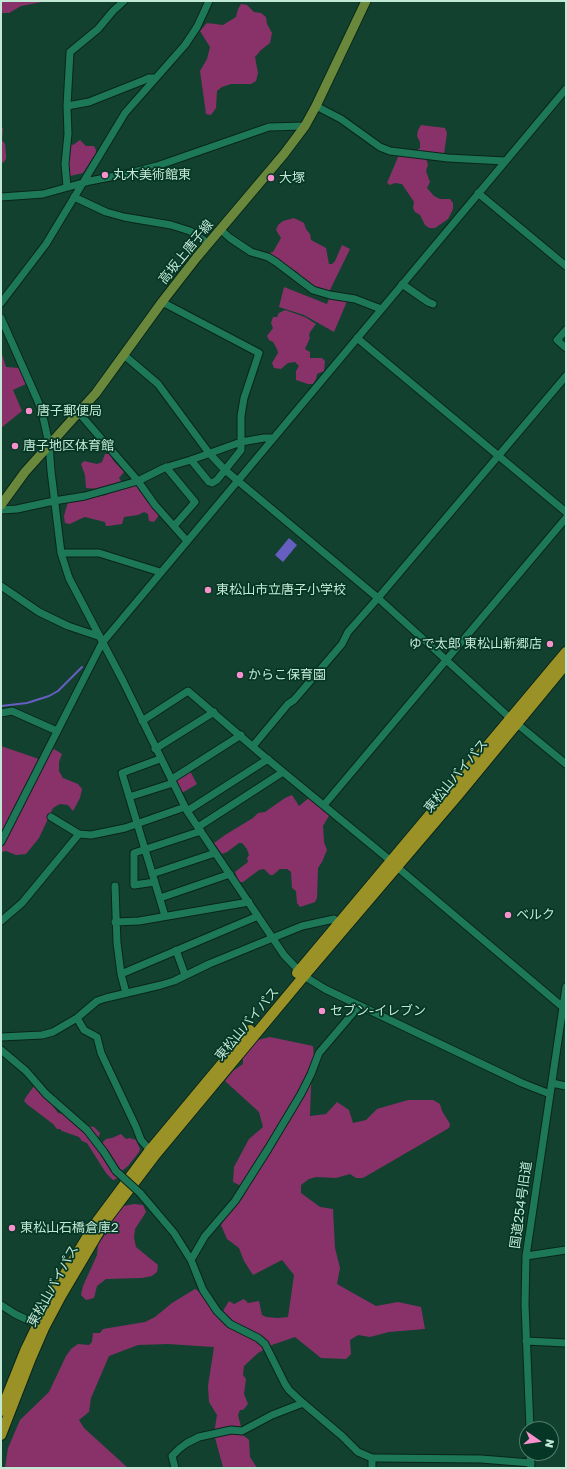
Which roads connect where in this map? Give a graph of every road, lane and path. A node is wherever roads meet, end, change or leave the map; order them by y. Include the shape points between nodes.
1 (124, 1) edge
2 (209, 1) edge
3 (366, 1) edge
4 (155, 78) junction
5 (566, 89) edge
6 (67, 106) junction
7 (316, 106) junction
8 (305, 126) junction
9 (505, 161) junction
10 (82, 183) junction
11 (67, 187) junction
12 (478, 193) junction
13 (1, 197) edge
14 (74, 197) junction
15 (221, 230) junction
16 (208, 244) junction
17 (566, 266) edge
18 (402, 284) junction
19 (162, 302) junction
20 (1, 303) edge
21 (433, 304) dead end
22 (381, 309) junction
23 (1, 318) edge
24 (566, 330) edge
25 (357, 338) junction
26 (566, 348) edge
27 (124, 355) junction
28 (566, 376) edge
29 (78, 413) junction
30 (273, 438) junction
31 (241, 442) junction
32 (49, 444) junction
33 (209, 453) junction
34 (498, 456) junction
35 (191, 460) junction
36 (166, 467) junction
37 (225, 470) junction
38 (138, 481) junction
39 (237, 481) junction
40 (54, 501) junction
41 (1, 505) edge
42 (1, 510) edge
43 (566, 512) edge
44 (566, 518) edge
45 (174, 526) junction
46 (187, 541) junction
47 (61, 553) junction
48 (160, 572) junction
49 (1, 586) edge
50 (378, 598) junction
51 (100, 639) junction
52 (566, 652) edge
53 (447, 659) junction
54 (566, 664) edge
55 (214, 712) junction
56 (1, 713) edge
57 (513, 720) junction
58 (142, 721) junction
59 (57, 731) junction
60 (241, 735) junction
61 (253, 746) junction
62 (155, 749) junction
63 (160, 759) junction
64 (268, 759) junction
65 (566, 764) edge
66 (283, 772) junction
67 (172, 781) junction
68 (129, 798) junction
69 (324, 805) junction
70 (186, 809) junction
71 (51, 817) dead end
72 (137, 824) junction
73 (199, 829) junction
74 (79, 834) junction
75 (1, 842) edge
76 (145, 849) junction
77 (215, 854) junction
78 (394, 864) junction
79 (152, 874) junction
80 (230, 874) junction
81 (154, 882) junction
82 (115, 886) dead end
83 (160, 898) junction
84 (248, 902) junction
85 (165, 916) junction
86 (258, 916) junction
87 (1, 920) edge
88 (115, 922) junction
89 (338, 924) junction
90 (273, 938) junction
91 (176, 950) junction
92 (121, 974) junction
93 (301, 974) junction
94 (185, 975) junction
95 (566, 987) edge
96 (126, 993) junction
97 (359, 1006) junction
98 (564, 1009) edge
99 (77, 1018) junction
100 (1, 1037) edge
101 (1, 1050) edge
102 (552, 1083) junction
103 (566, 1086) edge
104 (550, 1094) junction
105 (150, 1150) junction
106 (566, 1250) edge
107 (526, 1256) junction
108 (191, 1260) junction
109 (1, 1305) edge
110 (38, 1325) junction
111 (526, 1341) junction
112 (566, 1343) edge
113 (303, 1403) junction
114 (1, 1411) edge
115 (530, 1421) edge
116 (1, 1435) edge
117 (372, 1458) junction
118 (531, 1466) edge
119 (175, 1468) edge
120 (372, 1468) edge

1 - 6 street via 98,30 70,52
2 - 4 street via 185,45
3 - 7 main road, 高坂上唐子線
4 - 6 street via 149,78 88,102
4 - 10 street via 125,113
5 - 9 street
6 - 11 street
7 - 8 main road, 高坂上唐子線
7 - 9 street via 390,151
8 - 10 street via 270,127 157,166
8 - 15 main road, 高坂上唐子線
9 - 12 street
10 - 11 street
10 - 14 street
11 - 13 street via 43,194
12 - 17 street
12 - 18 street
14 - 16 street via 106,212 186,229 200,236
14 - 20 street via 39,255
15 - 16 main road, 高坂上唐子線
15 - 22 street via 251,252 276,262 313,290 355,299
16 - 19 main road, 高坂上唐子線
18 - 21 street
18 - 22 street
19 - 27 main road, 高坂上唐子線
19 - 31 street via 259,353 244,398
22 - 25 street
23 - 32 street via 37,399
24 - 26 street via 557,340
25 - 30 street
25 - 34 street
27 - 29 main road, 高坂上唐子線 via 96,394
27 - 33 street via 158,384
28 - 34 street
29 - 32 main road, 高坂上唐子線
29 - 38 street
30 - 31 street
30 - 39 street
31 - 33 street
31 - 37 street via 241,450
32 - 40 street
32 - 41 main road, 高坂上唐子線
33 - 35 street
33 - 37 street
34 - 43 street
34 - 50 street
35 - 36 street
35 - 37 street via 212,483
36 - 38 street
36 - 45 street via 195,502
37 - 39 street
38 - 40 street via 85,496
38 - 45 street
39 - 46 street
39 - 50 street
40 - 42 street
40 - 47 street
44 - 53 street
45 - 46 street
46 - 48 street
47 - 48 street via 99,553
47 - 51 street via 69,578
48 - 51 street
49 - 51 street via 39,612
50 - 53 street
50 - 61 street via 348,632 342,644
51 - 58 street
51 - 59 street
52 - 57 highway, 東松山バイパス
53 - 57 street
53 - 69 street
54 - 57 highway, 東松山バイパス
55 - 58 street via 188,691
55 - 60 street
55 - 62 street
56 - 59 street via 12,711
57 - 65 street
57 - 78 highway, 東松山バイパス
58 - 62 street
59 - 75 street
60 - 61 street
60 - 67 street
61 - 64 street
62 - 63 street
63 - 67 street
63 - 68 street via 122,773
64 - 66 street
64 - 70 street
66 - 69 street
66 - 73 street
67 - 68 street
67 - 70 street
68 - 72 street
69 - 78 street
70 - 72 street
70 - 73 street
71 - 74 street
72 - 74 street via 99,834
72 - 76 street
73 - 76 street
73 - 77 street
74 - 87 street via 22,903
76 - 79 street
76 - 81 street via 134,853 134,885
77 - 79 street
77 - 80 street
78 - 89 highway, 東松山バイパス
78 - 93 highway, 東松山バイパス
78 - 98 street
79 - 81 street
80 - 83 street
80 - 84 street
81 - 83 street
82 - 88 street
83 - 85 street
84 - 85 street
84 - 86 street
85 - 88 street
86 - 90 street
86 - 91 street
88 - 92 street
89 - 90 street via 334,919 302,926
89 - 93 highway, 東松山バイパス
90 - 93 street
90 - 94 street
91 - 92 street
91 - 94 street
92 - 96 street
93 - 97 street
93 - 105 highway, 東松山バイパス
93 - 116 highway, 東松山バイパス via 106,1220 44,1328
94 - 96 street via 161,985
95 - 98 street, 国道254号旧道
96 - 99 street via 97,1001
97 - 104 street
97 - 108 street via 319,1053 301,1094 268,1149 235,1201 205,1236
98 - 102 street, 国道254号旧道
99 - 100 street via 59,1029 42,1035
99 - 105 street via 84,1030 97,1037 101,1053 141,1140
101 - 108 street, bridge via 87,1130 116,1171 140,1193 174,1233
102 - 103 street
102 - 104 street, 国道254号旧道
104 - 107 street, 国道254号旧道
105 - 110 highway, 東松山バイパス via 95,1224
106 - 107 street
107 - 111 street, 国道254号旧道
108 - 113 street via 203,1290 217,1311 230,1324 265,1344 285,1384
109 - 110 street
110 - 114 highway, 東松山バイパス
111 - 112 street
111 - 115 street, 国道254号旧道
113 - 117 street via 358,1452
113 - 119 street via 272,1415 242,1431 231,1430 199,1437 187,1443 172,1456
117 - 118 street via 481,1460
117 - 120 street

